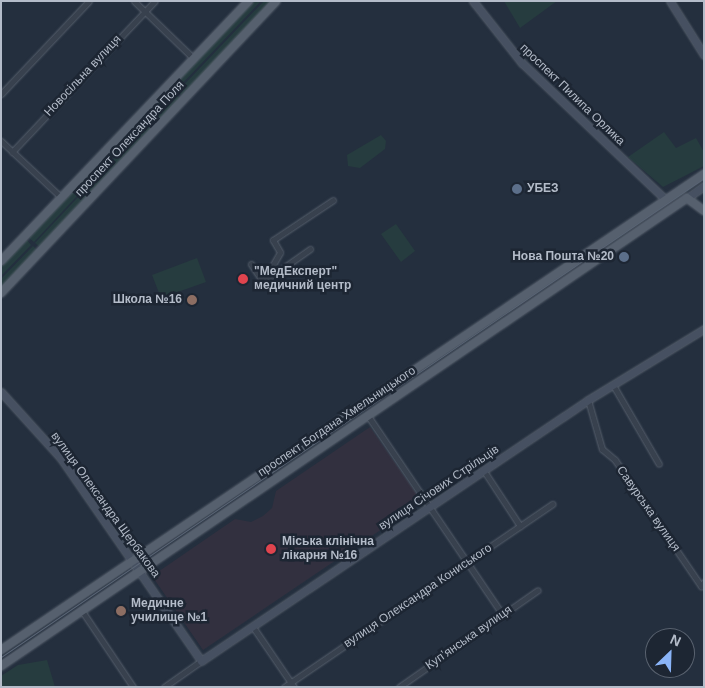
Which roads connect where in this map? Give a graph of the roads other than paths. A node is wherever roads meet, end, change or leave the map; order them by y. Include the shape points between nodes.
1 (89, 1) edge
2 (134, 1) edge
3 (155, 1) edge
4 (249, 1) edge
5 (276, 1) edge
6 (473, 1) edge
7 (670, 1) edge
8 (144, 12) junction
9 (702, 50) edge
10 (194, 59) junction
11 (1, 94) edge
12 (1, 141) edge
13 (12, 152) junction
14 (704, 174) edge
15 (704, 186) edge
16 (62, 198) junction
17 (664, 198) junction
18 (687, 198) junction
19 (333, 200) dead end
20 (673, 207) junction
21 (704, 211) edge
22 (310, 249) dead end
23 (1, 261) edge
24 (250, 264) dead end
25 (263, 282) junction
26 (1, 293) edge
27 (491, 316) junction
28 (498, 326) junction
29 (704, 329) edge
30 (613, 385) junction
31 (1, 392) edge
32 (588, 400) junction
33 (360, 405) junction
34 (368, 416) junction
35 (659, 464) dead end
36 (484, 471) junction
37 (552, 504) dead end
38 (431, 505) junction
39 (520, 526) junction
40 (132, 561) junction
41 (467, 562) junction
42 (140, 572) junction
43 (704, 582) edge
44 (538, 590) dead end
45 (82, 611) junction
46 (502, 614) junction
47 (253, 627) junction
48 (1, 650) edge
49 (201, 661) junction
50 (1, 666) edge
51 (293, 684) edge
52 (133, 687) edge
53 (164, 687) edge
54 (284, 687) edge
55 (399, 687) edge

1 - 11 street
2 - 8 street
3 - 8 street, Новосільна вулиця
4 - 10 main road, проспект Олександра Поля
5 - 26 main road, проспект Олександра Поля
6 - 17 street, проспект Пилипа Орлика via 522,63
7 - 9 street
8 - 10 street
8 - 13 street, Новосільна вулиця
10 - 16 main road, проспект Олександра Поля
12 - 13 street
13 - 16 street
14 - 17 main road, проспект Богдана Хмельницького
15 - 18 street
16 - 23 main road, проспект Олександра Поля
17 - 20 main road
17 - 27 main road, проспект Богдана Хмельницького
18 - 20 main road, проспект Богдана Хмельницького
18 - 21 main road
19 - 25 street via 273,240 280,252
20 - 28 main road, проспект Богдана Хмельницького
22 - 25 street
24 - 25 street
27 - 28 main road
27 - 33 main road, проспект Богдана Хмельницького
28 - 34 main road, проспект Богдана Хмельницького
29 - 30 street, вулиця Січових Стрільців
30 - 32 street, вулиця Січових Стрільців
30 - 35 street
31 - 40 street, вулиця Олександра Щербакова via 60,458
32 - 36 street, вулиця Січових Стрільців
32 - 43 street, Савурська вулиця via 602,449 615,460 701,586
33 - 34 main road
33 - 40 main road, проспект Богдана Хмельницького
34 - 38 street
34 - 42 main road, проспект Богдана Хмельницького
36 - 38 street, вулиця Січових Стрільців
36 - 39 street
37 - 39 street, вулиця Олександра Кониського
38 - 41 street
38 - 47 street, вулиця Січових Стрільців
39 - 41 street, вулиця Олександра Кониського
40 - 42 street, вулиця Олександра Щербакова
40 - 48 main road, проспект Богдана Хмельницького
41 - 46 street
41 - 51 street, вулиця Олександра Кониського
42 - 45 main road, проспект Богдана Хмельницького
42 - 49 street, вулиця Олександра Щербакова
44 - 46 street, Купʼянська вулиця
45 - 50 main road, проспект Богдана Хмельницького
45 - 52 street
46 - 55 street, Купʼянська вулиця
47 - 49 street, вулиця Січових Стрільців
47 - 51 street
49 - 53 street, вулиця Січових Стрільців
51 - 54 street, вулиця Олександра Кониського

